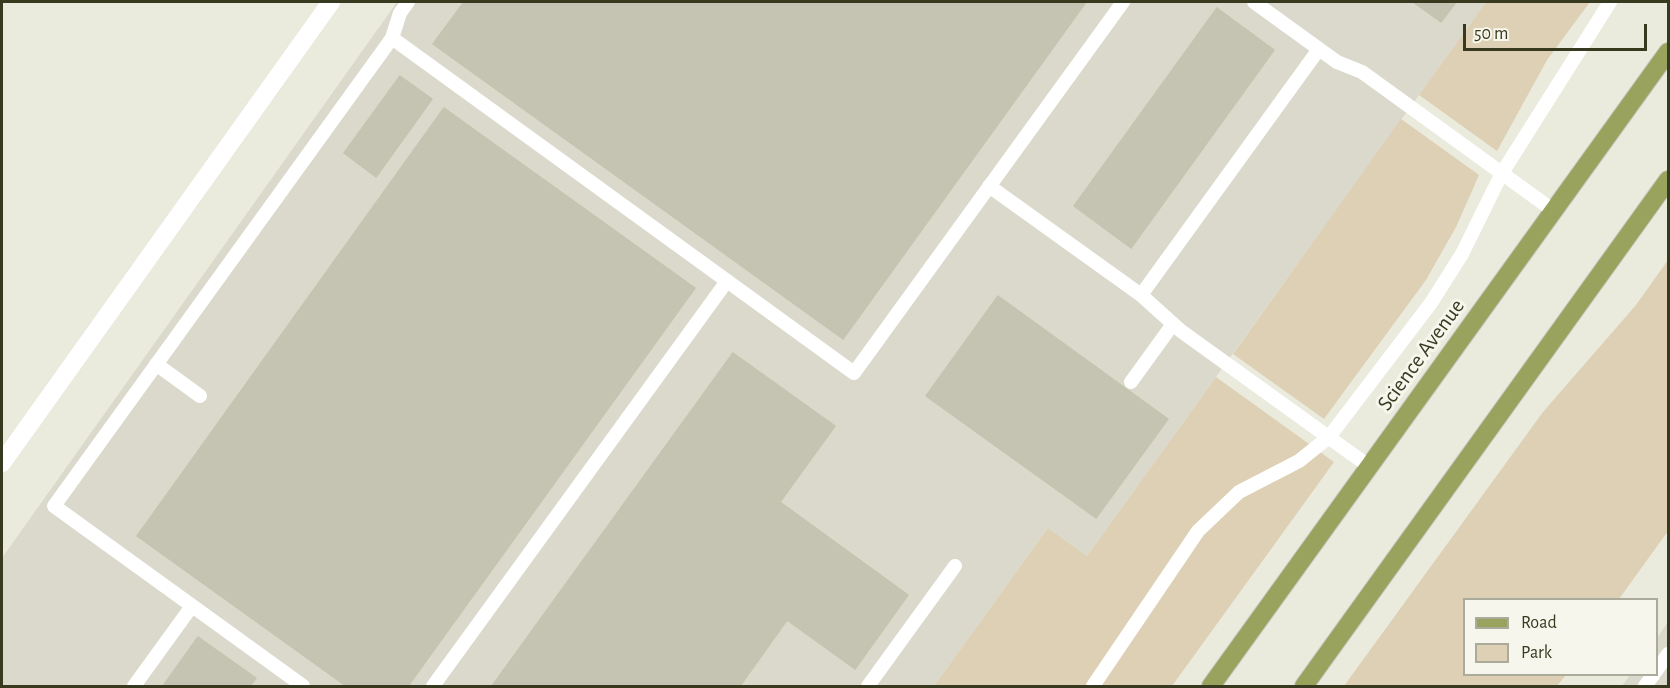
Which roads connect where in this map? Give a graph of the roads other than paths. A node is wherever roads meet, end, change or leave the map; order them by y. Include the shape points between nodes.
1 (331, 2) edge
2 (408, 2) edge
3 (1123, 2) edge
4 (1254, 2) edge
5 (1610, 2) edge
6 (392, 38) junction
7 (1319, 49) junction
8 (1668, 52) edge
9 (1502, 173) junction
10 (1668, 180) edge
11 (989, 186) junction
12 (1554, 211) junction
13 (727, 281) junction
14 (1141, 295) junction
15 (1173, 324) junction
16 (156, 364) junction
17 (1131, 382) dead end
18 (200, 396) dead end
19 (1329, 437) junction
20 (2, 463) edge
21 (1370, 466) junction
22 (955, 566) dead end
23 (192, 606) junction
24 (1668, 654) edge
25 (1658, 668) edge
26 (134, 687) edge
27 (303, 687) edge
28 (433, 687) edge
29 (868, 687) edge
30 (1093, 687) edge
31 (1211, 687) edge
32 (1304, 687) edge

1 - 20 street
2 - 6 lane
3 - 11 lane
4 - 7 lane
5 - 9 lane
6 - 13 lane
6 - 16 lane
7 - 9 lane via 1362,72
7 - 14 lane
8 - 12 main road, Science Avenue
9 - 12 lane
9 - 19 lane via 1462,254 1431,303
10 - 32 main road
11 - 13 lane via 854,373
11 - 14 lane
12 - 21 main road, Science Avenue
13 - 28 lane
14 - 15 lane
15 - 17 lane
15 - 19 lane
16 - 18 lane
16 - 23 lane via 54,506
19 - 21 lane
19 - 30 lane via 1299,461 1261,478 1221,507 1198,531
21 - 31 main road, Science Avenue
22 - 29 lane
23 - 26 lane
23 - 27 lane
24 - 25 lane

